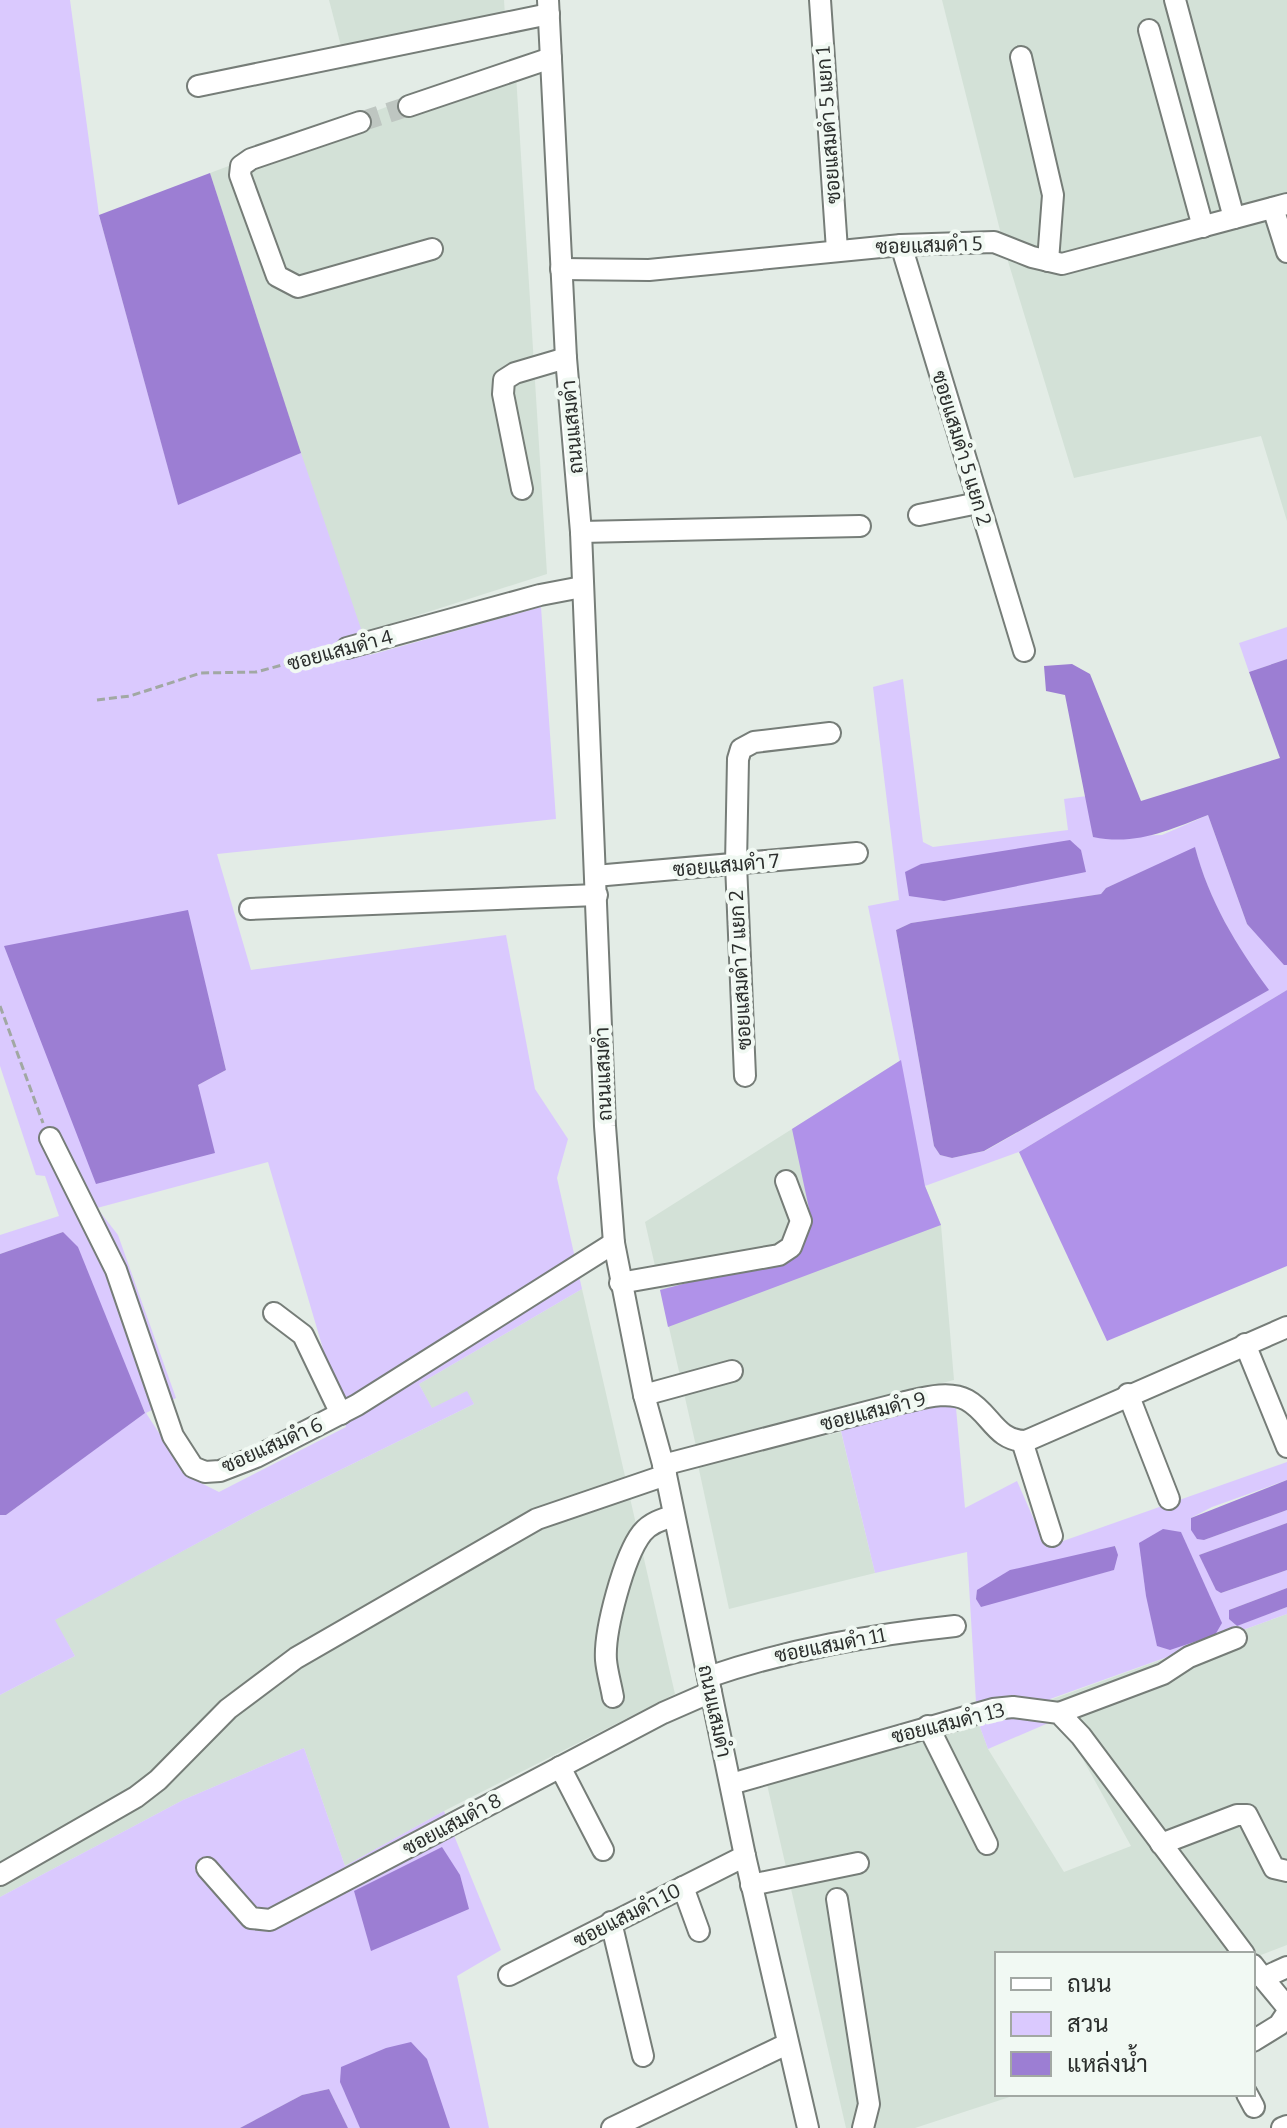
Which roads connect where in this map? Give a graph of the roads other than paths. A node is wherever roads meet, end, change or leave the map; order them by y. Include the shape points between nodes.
1 (820, 0) edge
2 (1175, 0) edge
3 (549, 7) edge
4 (1149, 30) dead end
5 (1021, 57) dead end
6 (551, 58) junction
7 (198, 86) dead end
8 (409, 106) tunnel mouth
9 (360, 122) tunnel mouth
10 (1280, 206) edge
11 (1234, 218) junction
12 (1203, 227) junction
13 (901, 245) junction
14 (432, 249) dead end
15 (837, 250) junction
16 (1287, 252) edge
17 (1048, 261) junction
18 (561, 269) junction
19 (566, 358) junction
20 (522, 489) dead end
21 (978, 503) junction
22 (919, 515) dead end
23 (860, 526) dead end
24 (581, 532) junction
25 (582, 587) junction
26 (347, 648) road end
27 (1024, 651) dead end
28 (830, 733) dead end
29 (857, 853) dead end
30 (736, 864) junction
31 (596, 886) junction
32 (250, 909) dead end
33 (745, 1076) dead end
34 (50, 1138) road end
35 (786, 1181) dead end
36 (614, 1243) junction
37 (620, 1283) junction
38 (274, 1313) dead end
39 (1287, 1327) edge
40 (1245, 1344) junction
41 (732, 1371) dead end
42 (1128, 1394) junction
43 (644, 1395) junction
44 (341, 1414) junction
45 (1022, 1441) junction
46 (1287, 1447) edge
47 (664, 1470) junction
48 (1169, 1499) dead end
49 (674, 1516) junction
50 (1052, 1536) dead end
51 (955, 1626) dead end
52 (1236, 1638) dead end
53 (710, 1685) junction
54 (613, 1697) dead end
55 (1059, 1713) junction
56 (928, 1726) junction
57 (560, 1767) junction
58 (731, 1784) junction
59 (987, 1844) dead end
60 (1161, 1844) junction
61 (603, 1850) dead end
62 (745, 1856) junction
63 (858, 1863) dead end
64 (207, 1868) dead end
65 (1287, 1871) edge
66 (0, 1875) edge
67 (751, 1885) junction
68 (683, 1887) junction
69 (837, 1899) dead end
70 (611, 1922) junction
71 (699, 1931) dead end
72 (1242, 1952) edge
73 (1287, 1967) edge
74 (1258, 1972) edge
75 (509, 1975) dead end
76 (1287, 2010) edge
77 (1255, 2040) edge
78 (787, 2044) junction
79 (643, 2056) dead end
80 (612, 2128) edge
81 (808, 2128) edge
82 (863, 2128) edge

1 - 15 street, ซอยแสมดำ 5 แยก 1
2 - 11 street
3 - 6 street, ถนนแสมดำ
3 - 7 street
4 - 12 street
5 - 17 street via 1053,195
6 - 8 street
6 - 18 street, ถนนแสมดำ
9 - 14 street via 241,166 277,276 298,287
10 - 11 street, ซอยแสมดำ 5
10 - 16 street
11 - 12 street, ซอยแสมดำ 5
12 - 17 street, ซอยแสมดำ 5 via 1062,264
13 - 15 street, ซอยแสมดำ 5
13 - 17 street, ซอยแสมดำ 5 via 994,242
13 - 21 street, ซอยแสมดำ 5 แยก 2
15 - 18 street, ซอยแสมดำ 5 via 649,270
18 - 19 street, ถนนแสมดำ
19 - 20 street via 504,380
19 - 24 street, ถนนแสมดำ
21 - 22 street
21 - 27 street, ซอยแสมดำ 5 แยก 2
23 - 24 street
24 - 25 street, ถนนแสมดำ
25 - 26 street, ซอยแสมดำ 4
25 - 31 street, ถนนแสมดำ
28 - 30 street, ซอยแสมดำ 7 แยก 2 via 754,742 741,749
29 - 30 street, ซอยแสมดำ 7
30 - 31 street, ซอยแสมดำ 7
30 - 33 street, ซอยแสมดำ 7 แยก 2
31 - 32 street, ซอยแสมดำ 7
31 - 36 street, ถนนแสมดำ
34 - 44 street, ซอยแสมดำ 6 via 116,1270 173,1436 193,1467 220,1471
35 - 37 street via 801,1221 791,1247 779,1255
36 - 37 street, ถนนแสมดำ
36 - 44 street, ซอยแสมดำ 6
37 - 43 street, ถนนแสมดำ
38 - 44 street via 303,1335
39 - 40 street
40 - 42 street
40 - 46 street
41 - 43 street
42 - 45 street
42 - 48 street
43 - 47 street, ถนนแสมดำ
45 - 47 street, ซอยแสมดำ 9 via 1004,1437 966,1400 944,1395
45 - 50 street
47 - 49 street, ถนนแสมดำ
47 - 66 street, ซอยแสมดำ 9 via 537,1519 296,1658 228,1709 136,1797
49 - 53 street, ถนนแสมดำ
49 - 54 street via 643,1531 632,1550 608,1633 606,1659
51 - 53 street, ซอยแสมดำ 11 via 811,1646
52 - 55 street via 1163,1674
53 - 57 street, ซอยแสมดำ 8
53 - 58 street, ถนนแสมดำ
55 - 56 street, ซอยแสมดำ 13 via 1013,1707
55 - 60 street
56 - 58 street, ซอยแสมดำ 13
56 - 59 street
57 - 61 street
57 - 64 street, ซอยแสมดำ 8 via 270,1920 251,1918
58 - 62 street, ถนนแสมดำ
60 - 65 street via 1247,1815 1274,1868
60 - 72 street
62 - 67 street, ถนนแสมดำ
62 - 68 street, ซอยแสมดำ 10
63 - 67 street
67 - 78 street, ถนนแสมดำ
68 - 70 street, ซอยแสมดำ 10
68 - 71 street
69 - 82 street via 869,2104
70 - 75 street, ซอยแสมดำ 10
70 - 79 street
73 - 74 street
74 - 76 street
76 - 77 street via 1279,2025
78 - 80 street
78 - 81 street, ถนนแสมดำ

